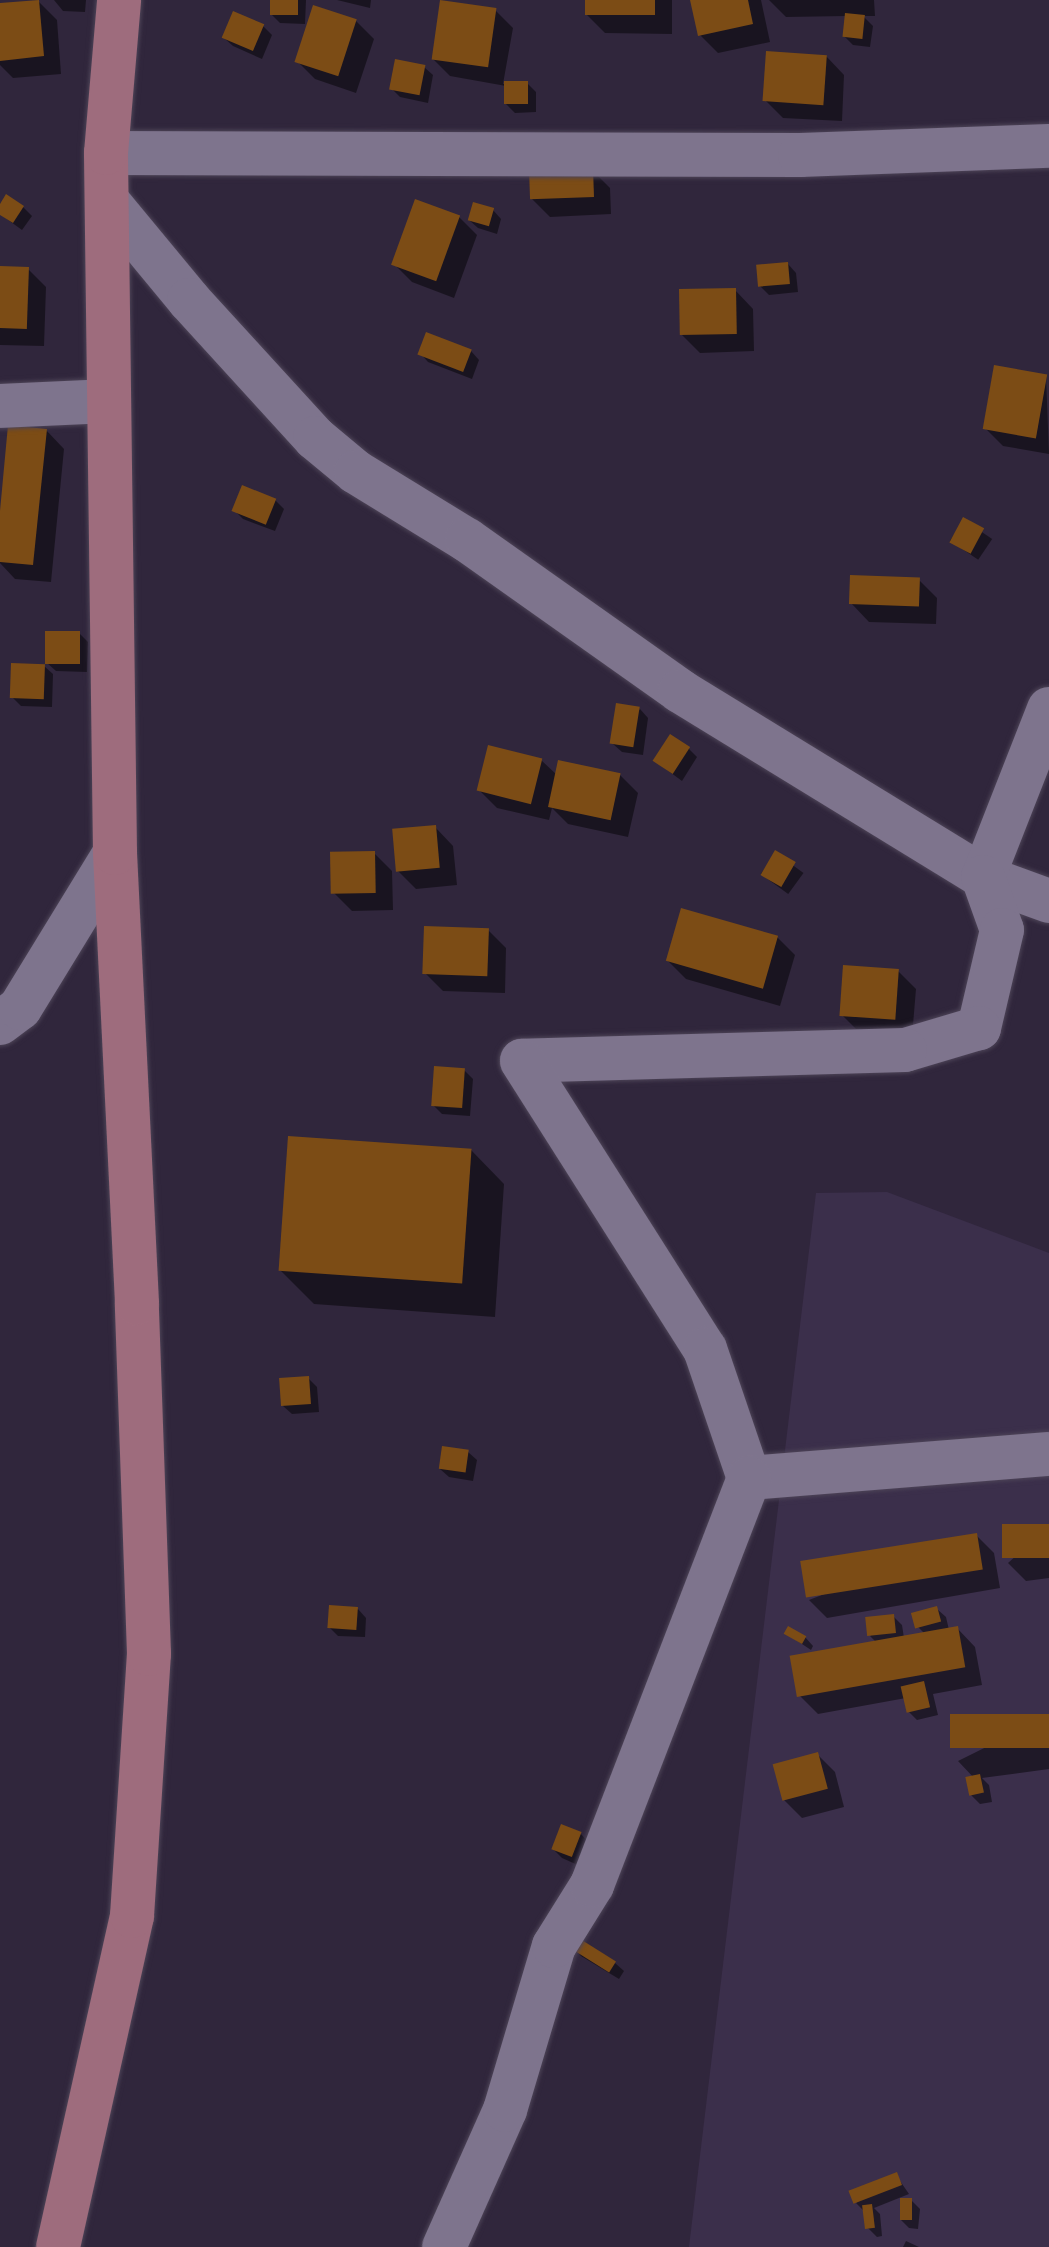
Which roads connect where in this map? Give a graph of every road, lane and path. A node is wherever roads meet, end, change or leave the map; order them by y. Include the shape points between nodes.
1 (119, 0) edge
2 (1049, 146) edge
3 (106, 153) junction
4 (108, 202) junction
5 (109, 401) junction
6 (0, 406) edge
7 (1049, 709) edge
8 (115, 853) junction
9 (983, 877) junction
10 (1049, 901) edge
11 (0, 1023) edge
12 (1049, 1454) edge
13 (749, 1478) junction
14 (58, 2247) edge
15 (444, 2247) edge

1 - 3 main road
2 - 3 street via 800,155
3 - 4 main road
4 - 5 main road
4 - 9 street via 296,417 356,472 467,540 680,691
5 - 6 street
5 - 8 main road
7 - 9 street
8 - 11 street via 20,1008
8 - 14 main road via 149,1654 132,1916
9 - 10 street
9 - 13 street via 1002,930 979,1028 905,1050 522,1061 705,1349
12 - 13 street
13 - 15 street via 592,1885 554,1946 505,2110

